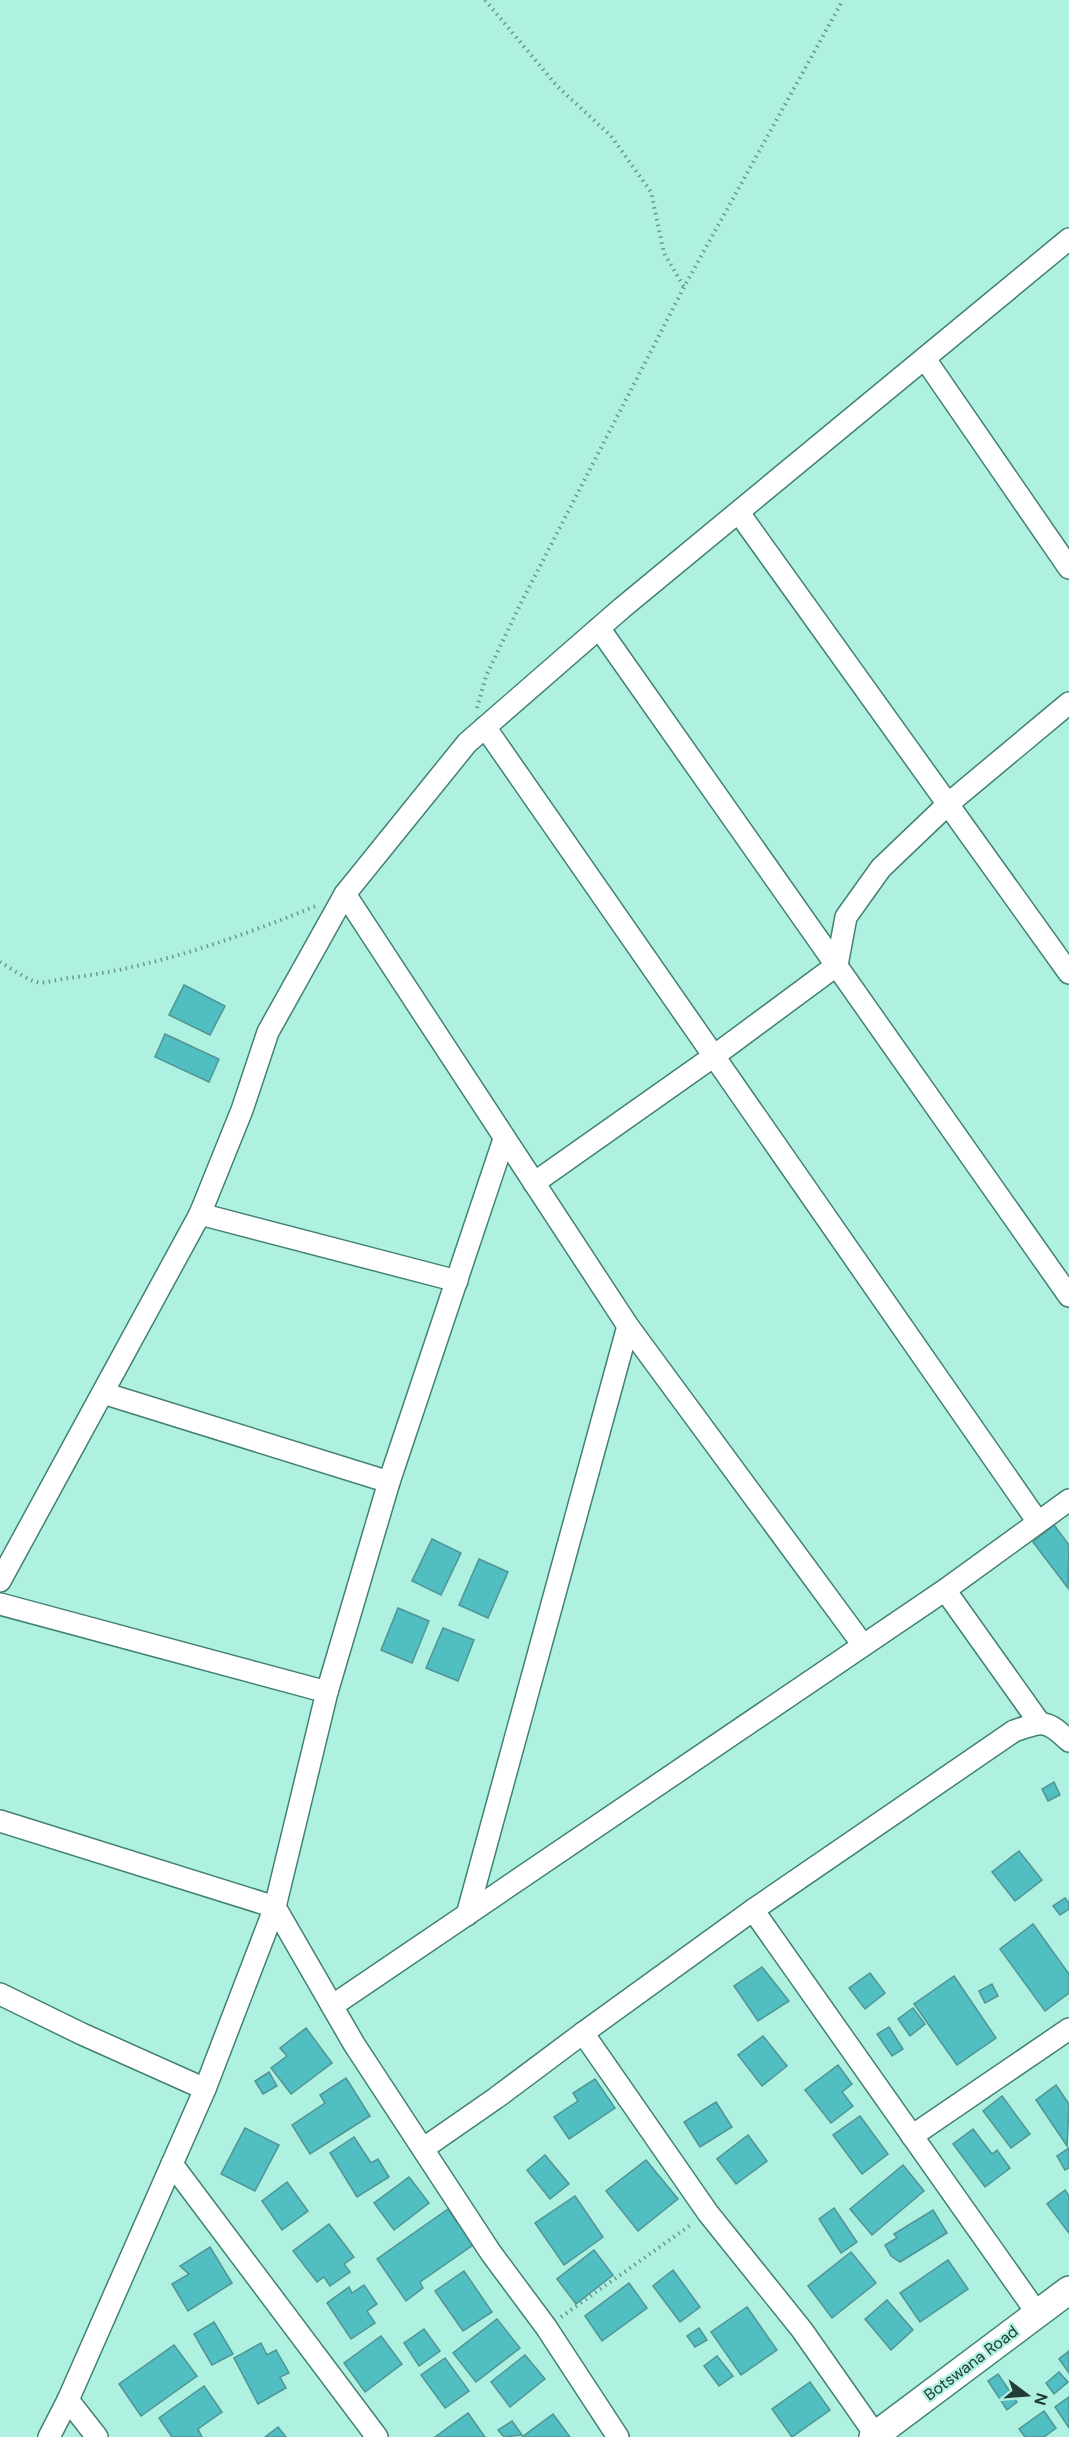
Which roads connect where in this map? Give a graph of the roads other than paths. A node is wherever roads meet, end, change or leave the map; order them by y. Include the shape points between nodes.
1 (1069, 239) edge
2 (925, 359) junction
3 (739, 513) junction
4 (1069, 567) edge
5 (599, 628) junction
6 (1069, 703) edge
7 (481, 718) junction
8 (948, 804) junction
9 (345, 894) junction
10 (837, 966) junction
11 (1069, 973) edge
12 (714, 1056) junction
13 (504, 1139) junction
14 (534, 1184) junction
15 (201, 1214) junction
16 (457, 1281) junction
17 (1069, 1296) edge
18 (628, 1326) junction
19 (103, 1393) junction
20 (389, 1482) junction
21 (1069, 1500) edge
22 (1038, 1522) junction
23 (0, 1581) edge
24 (945, 1590) junction
25 (0, 1604) edge
26 (863, 1645) junction
27 (327, 1692) junction
28 (1039, 1722) junction
29 (1069, 1741) edge
30 (0, 1821) edge
31 (275, 1906) junction
32 (753, 1910) junction
33 (467, 1914) junction
34 (0, 1994) edge
35 (332, 2006) junction
36 (1069, 2029) edge
37 (583, 2033) junction
38 (205, 2089) junction
39 (912, 2136) junction
40 (424, 2148) junction
41 (172, 2164) junction
42 (1069, 2290) edge
43 (1037, 2313) junction
44 (68, 2400) junction
45 (875, 2436) edge
46 (49, 2437) edge
47 (98, 2437) edge
48 (377, 2437) edge
49 (618, 2437) edge

1 - 2 street
2 - 3 street
2 - 4 street
3 - 5 street
3 - 8 street
5 - 7 street
5 - 10 street
6 - 8 street
7 - 9 street via 467,743
7 - 12 street
8 - 10 street via 881,868 846,917
8 - 11 street
9 - 13 street
9 - 15 street via 268,1032
10 - 12 street
10 - 17 street
12 - 14 street
12 - 22 street
13 - 14 street
13 - 16 street
14 - 18 street
15 - 16 street
15 - 19 street
16 - 20 street
18 - 26 street
18 - 33 street
19 - 20 street
19 - 23 street
20 - 27 street
21 - 22 street
22 - 24 street
24 - 26 street
24 - 28 street
25 - 27 street
26 - 33 street
27 - 31 street
28 - 29 street via 1055,1728
28 - 32 street via 1014,1731
30 - 31 street
31 - 35 street
31 - 38 street
32 - 37 street
32 - 39 street
33 - 35 street
34 - 38 street
35 - 40 street
36 - 39 street
37 - 40 street
37 - 45 street via 708,2213 802,2330
38 - 41 street
39 - 43 street
40 - 49 street
41 - 44 street
41 - 48 street
42 - 43 street, Botswana Road
43 - 45 street, Botswana Road
44 - 46 street
44 - 47 street

